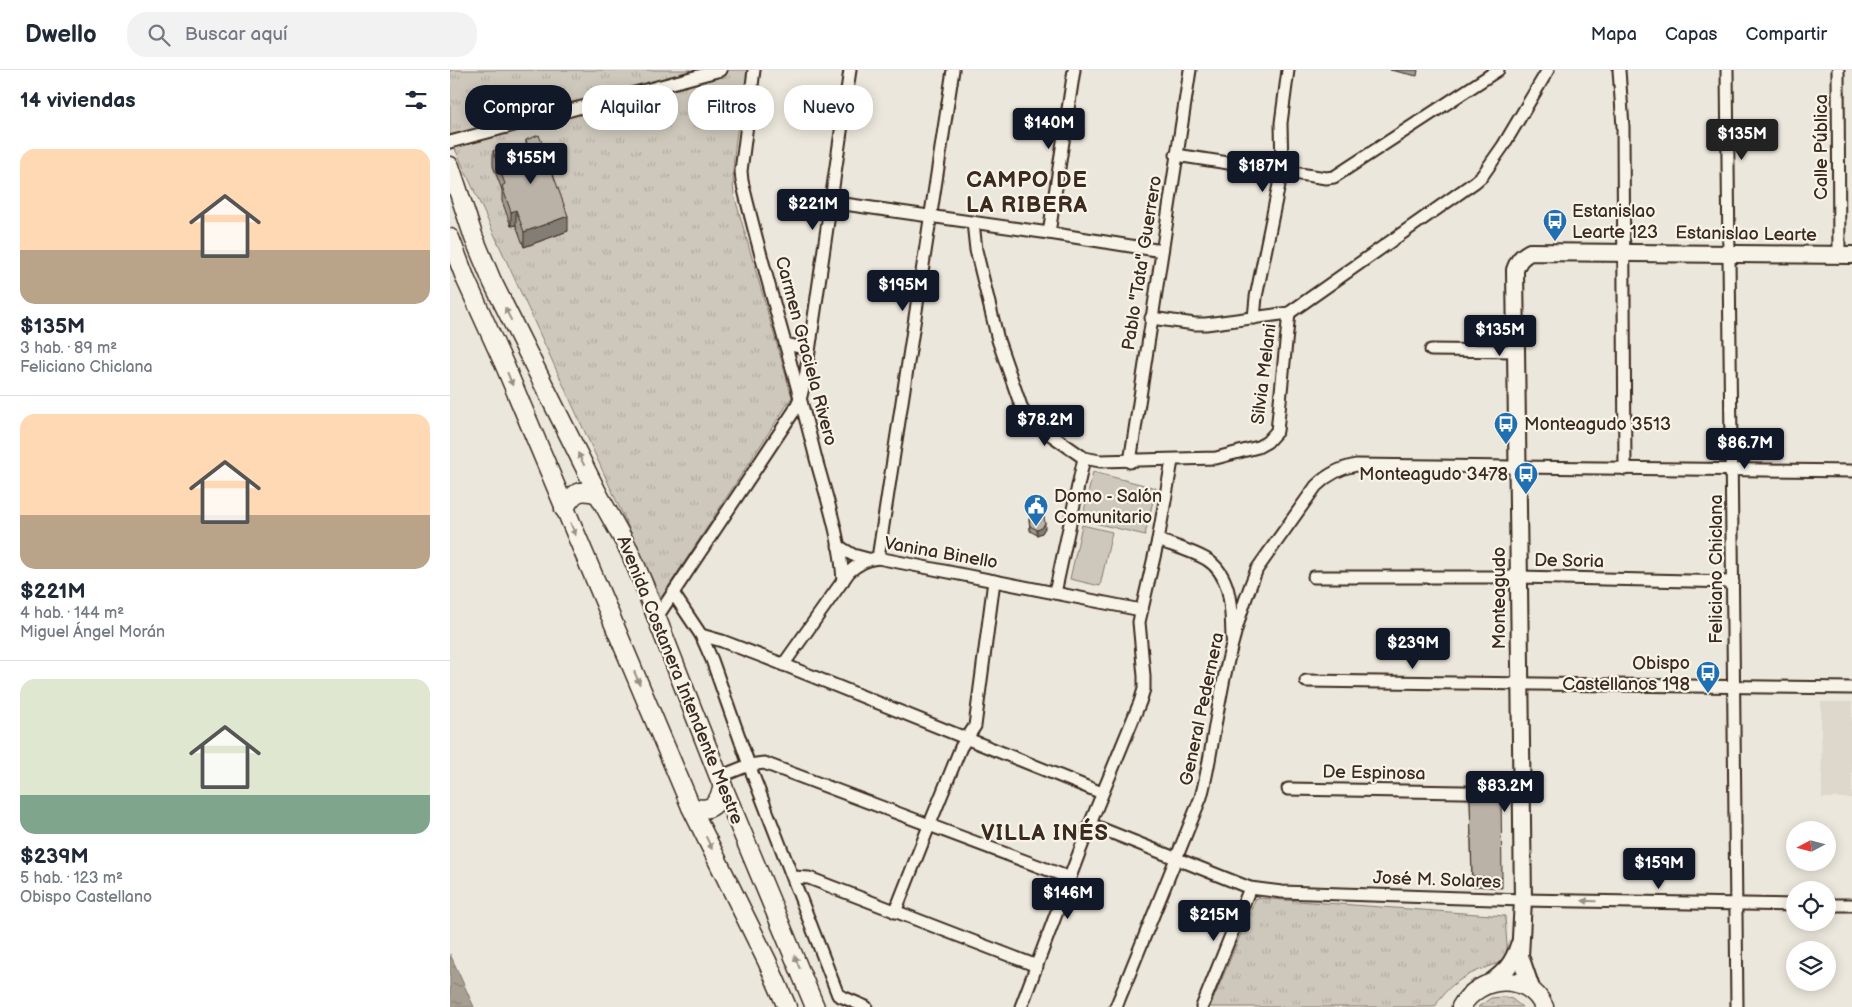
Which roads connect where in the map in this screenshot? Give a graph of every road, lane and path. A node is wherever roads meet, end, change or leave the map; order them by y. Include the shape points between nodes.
1 (721, 70) edge
2 (754, 70) edge
3 (850, 70) edge
4 (954, 70) edge
5 (1074, 70) edge
6 (1190, 70) edge
7 (1288, 70) edge
8 (1498, 70) edge
9 (1548, 70) edge
10 (1619, 70) edge
11 (1727, 70) edge
12 (1838, 70) edge
13 (450, 142) edge
14 (1176, 155) junction
15 (450, 166) edge
16 (1282, 170) junction
17 (830, 202) junction
18 (932, 216) junction
19 (973, 222) junction
20 (1050, 233) junction
21 (450, 238) edge
22 (1162, 252) junction
23 (1624, 253) junction
24 (1730, 253) junction
25 (1845, 255) edge
26 (1522, 256) joint
27 (1289, 313) junction
28 (1151, 318) junction
29 (1254, 318) junction
30 (811, 338) junction
31 (786, 344) junction
32 (1431, 350) dead end
33 (1516, 351) junction
34 (800, 396) junction
35 (1084, 458) junction
36 (1172, 460) junction
37 (1130, 462) junction
38 (1517, 467) junction
39 (1625, 469) junction
40 (1732, 470) junction
41 (1852, 471) edge
42 (598, 494) junction
43 (564, 509) junction
44 (1158, 540) junction
45 (838, 546) junction
46 (873, 558) junction
47 (1314, 577) dead end
48 (1519, 577) junction
49 (843, 581) junction
50 (994, 581) junction
51 (1733, 582) junction
52 (1055, 593) junction
53 (673, 594) junction
54 (1141, 610) junction
55 (657, 617) junction
56 (701, 635) junction
57 (727, 643) junction
58 (1232, 645) junction
59 (712, 660) junction
60 (783, 665) junction
61 (1306, 682) dead end
62 (1519, 685) junction
63 (1734, 688) junction
64 (1852, 688) edge
65 (967, 740) junction
66 (749, 765) junction
67 (721, 781) junction
68 (1288, 789) dead end
69 (1102, 793) junction
70 (1520, 793) junction
71 (691, 807) junction
72 (1090, 824) junction
73 (928, 826) junction
74 (1177, 859) junction
75 (793, 877) junction
76 (1070, 878) junction
77 (1250, 888) junction
78 (1523, 900) junction
79 (1736, 904) junction
80 (1786, 905) edge
81 (1836, 905) edge
82 (1852, 905) edge
83 (895, 912) junction
84 (1520, 941) junction
85 (1037, 966) junction
86 (1490, 983) junction
87 (1532, 991) junction
88 (787, 1007) edge
89 (816, 1007) edge
90 (866, 1007) edge
91 (1021, 1007) edge
92 (1116, 1007) edge
93 (1202, 1007) edge
94 (1461, 1007) edge
95 (1544, 1007) edge
96 (1737, 1007) edge

1 - 13 street
2 - 31 street, Carmen Graciela Rivero via 742,181
3 - 17 street
4 - 18 street
5 - 20 street
6 - 14 street, Pablo "Tata" Guerrero
7 - 16 street, Silvia Melani via 1281,123
8 - 16 street via 1334,177
9 - 27 street via 1482,176
10 - 23 street
11 - 24 street, Feliciano Chiclana
12 - 25 street, Calle Pública
14 - 16 street
14 - 22 street, Pablo "Tata" Guerrero
42 -> 15 main road, Avenida Costanera Intendente Mestre via 492,281
16 - 29 street, Silvia Melani
17 - 18 street
17 - 30 street
18 - 19 street
18 - 46 street
19 - 20 street
19 - 35 street via 976,250 998,340 1022,409 1034,423
20 - 22 street
21 -> 43 main road, Avenida Costanera Intendente Mestre
22 - 28 street, Pablo "Tata" Guerrero
23 - 24 street, Estanislao Learte
23 - 26 street, Estanislao Learte via 1530,252
23 - 39 street
24 - 25 street, Estanislao Learte
24 - 40 street, Feliciano Chiclana
26 - 33 street, Monteagudo via 1515,270
27 - 29 street
27 - 36 street, Silvia Melani via 1277,431 1271,439 1258,447 1216,458
28 - 29 street via 1195,324
28 - 37 street, Pablo "Tata" Guerrero
30 - 31 street via 798,347
30 - 34 street
31 - 34 street, Carmen Graciela Rivero
32 - 33 street
33 - 38 street, Monteagudo
34 - 45 street, Carmen Graciela Rivero
34 - 53 street via 794,411
35 - 37 street via 1100,462
35 - 52 street
36 - 37 street
36 - 44 street
38 - 39 street, General Pedernera
38 - 48 street, Monteagudo
38 - 58 street, General Pedernera via 1356,465 1324,478 1258,569
39 - 40 street, General Pedernera
40 - 41 street, General Pedernera
40 - 51 street, Feliciano Chiclana
42 - 43 main road via 581,491 573,495
42 - 55 main road, Avenida Costanera Intendente Mestre via 629,550
43 -> 71 main road, Avenida Costanera Intendente Mestre
44 - 54 street
44 - 58 street via 1206,559 1218,569 1230,602
45 - 46 street via 853,555
45 - 49 street, Carmen Graciela Rivero
46 - 49 street, Vanina Binello via 855,566
46 - 50 street, Vanina Binello
47 - 48 street, De Soria
48 - 51 street, De Soria
48 - 62 street, Monteagudo
49 - 60 street, Vanina Binello
50 - 52 street, Vanina Binello
50 - 65 street via 978,716
51 - 63 street, Feliciano Chiclana
52 - 54 street, Vanina Binello
53 - 55 street
53 - 56 street
54 - 69 street via 1144,689
55 - 67 main road, Avenida Costanera Intendente Mestre
56 - 57 street
56 - 59 street
57 - 59 street via 715,649
57 - 60 street
58 - 74 street, General Pedernera via 1205,785
59 - 66 street
60 - 65 street
61 - 62 street
62 - 63 street
62 - 70 street, Monteagudo
63 - 64 street
63 - 79 street, Feliciano Chiclana
65 - 69 street
65 - 73 street
66 - 67 street
66 - 73 street via 769,764
66 - 75 street
67 - 71 main road via 715,805 700,810
89 -> 67 main road, Avenida Costanera Intendente Mestre
68 - 70 street, De Espinosa
69 - 72 street
70 - 78 street, Monteagudo
71 -> 88 main road, Avenida Costanera Intendente Mestre
72 - 74 street, José M. Solares
72 - 76 street
73 - 76 street
73 - 83 street
74 - 77 street, José M. Solares
74 - 92 street, General Pedernera
75 - 83 street via 808,878
75 - 90 street via 838,995
76 - 85 street
77 - 78 street, José M. Solares via 1282,892
77 - 93 street
79 -> 78 street, José M. Solares
78 - 84 street, Monteagudo
79 - 80 street, José M. Solares
79 - 96 street, Feliciano Chiclana
81 - 82 street
83 - 85 street
84 - 86 street, Monteagudo via 1510,966
84 - 87 street, Monteagudo via 1522,967
85 - 91 street
86 - 87 main road via 1504,981
86 - 94 main road via 1476,989
87 - 95 main road

